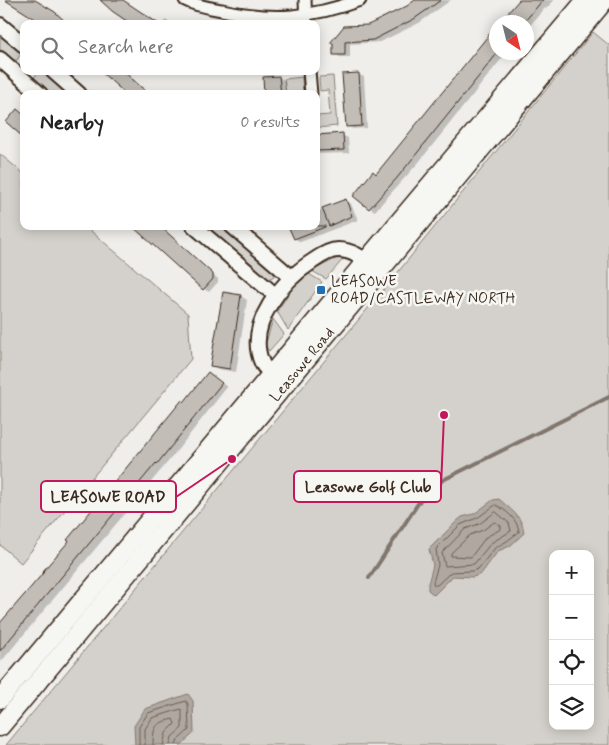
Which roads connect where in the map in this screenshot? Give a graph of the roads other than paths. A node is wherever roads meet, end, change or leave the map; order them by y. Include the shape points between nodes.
1 (185, 0) edge
2 (304, 0) edge
3 (360, 0) edge
4 (586, 0) edge
5 (605, 0) edge
6 (306, 19) edge
7 (0, 25) edge
8 (20, 42) edge
9 (0, 59) edge
10 (20, 72) edge
11 (25, 75) edge
12 (58, 75) edge
13 (309, 75) edge
14 (37, 90) edge
15 (75, 90) edge
16 (311, 90) edge
17 (199, 230) edge
18 (237, 230) edge
19 (372, 266) junction
20 (291, 277) junction
21 (275, 295) junction
22 (278, 379) junction
23 (0, 699) edge
24 (0, 727) edge

1 - 6 street via 250,16
2 - 6 street
3 - 6 street
4 - 19 main road, Leasowe Road
5 - 19 main road, Leasowe Road
7 - 8 street
9 - 10 street
11 - 14 street
12 - 15 street
13 - 16 street
17 - 21 street
18 - 20 street
19 - 20 street, Leasowe Road via 355,253 337,250 319,257
19 - 22 main road, Leasowe Road
20 - 21 street, Leasowe Road
21 - 22 street, Leasowe Road via 259,331 259,353 263,366
22 - 23 main road, Leasowe Road
22 - 24 main road, Leasowe Road

